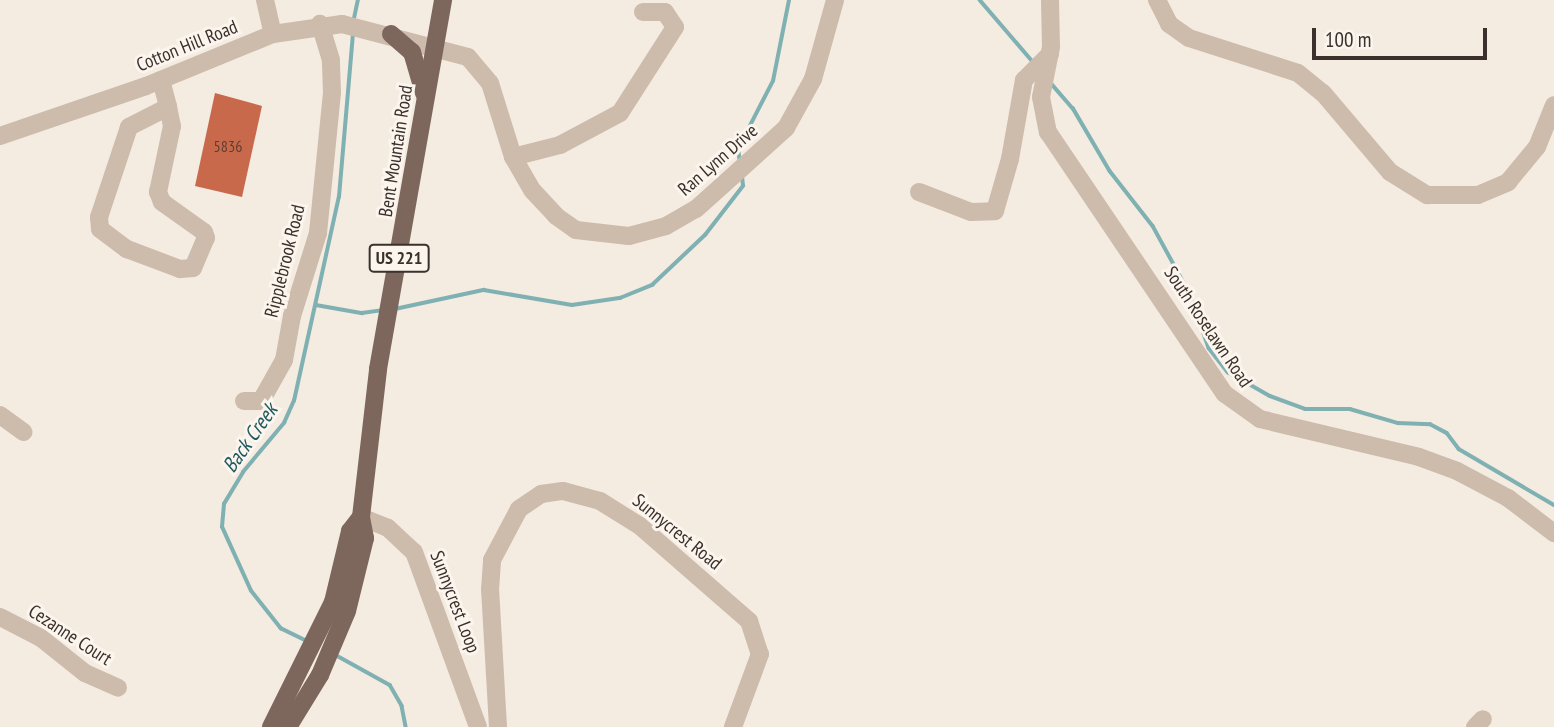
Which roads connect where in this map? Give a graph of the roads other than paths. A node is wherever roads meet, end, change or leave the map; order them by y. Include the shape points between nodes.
1 (265, 0) edge
2 (443, 0) edge
3 (835, 0) edge
4 (1050, 0) edge
5 (1157, 0) edge
6 (643, 12) dead end
7 (320, 24) junction
8 (273, 34) junction
9 (391, 34) junction
10 (435, 45) junction
11 (1050, 54) junction
12 (161, 80) junction
13 (426, 101) junction
14 (1554, 105) edge
15 (168, 107) junction
16 (0, 136) edge
17 (513, 157) junction
18 (919, 192) dead end
19 (244, 401) dead end
20 (0, 415) edge
21 (23, 432) dead end
22 (361, 517) junction
23 (1554, 533) edge
24 (356, 543) junction
25 (0, 617) edge
26 (118, 688) dead end
27 (271, 727) edge
28 (288, 727) edge
29 (478, 727) edge
30 (498, 727) edge
31 (733, 727) edge

1 - 8 street
2 - 10 main road, Bent Mountain Road / US 221
3 - 17 street, Ran Lynn Drive via 813,79 797,113 730,181 666,226 629,236 576,230 533,191
4 - 11 street, South Roselawn Road
5 - 14 street via 1169,24 1189,38 1298,72 1390,172 1427,195 1478,195 1508,182 1529,161
6 - 17 street via 665,12 675,27 620,113 560,145
7 - 8 street, Cotton Hill Road
7 - 9 street, Cotton Hill Road
7 - 19 street, Ripplebrook Road via 331,60 332,93 317,233 284,360 261,401
8 - 12 street, Cotton Hill Road
9 - 10 street, Cotton Hill Road
9 - 13 main road via 412,52
10 - 13 main road, Bent Mountain Road / US 221
10 - 17 street, Ran Lynn Drive via 468,57 481,69
11 - 18 street via 1024,80 995,211 971,212
11 - 23 street, South Roselawn Road via 1041,97 1048,132 1230,400 1260,419 1457,471 1508,498
12 - 15 street
12 - 16 street, Cotton Hill Road
13 - 22 main road, Bent Mountain Road / US 221 via 378,369
15 - 15 street via 129,127 99,217 100,229 127,248 180,269 193,268 206,238 204,232 162,202 158,192 172,126
20 - 21 street
22 - 24 main road, Bent Mountain Road / US 221
22 - 29 street, Sunnycrest Loop via 388,528 414,552
24 - 27 main road, Bent Mountain Road / US 221 via 333,602
24 - 28 main road, Bent Mountain Road / US 221 via 347,611 320,675
25 - 26 street, Cezanne Court via 41,638 85,673
30 - 31 street, Sunnycrest Road via 492,560 519,509 541,494 563,491 600,501 640,526 749,621 760,654

